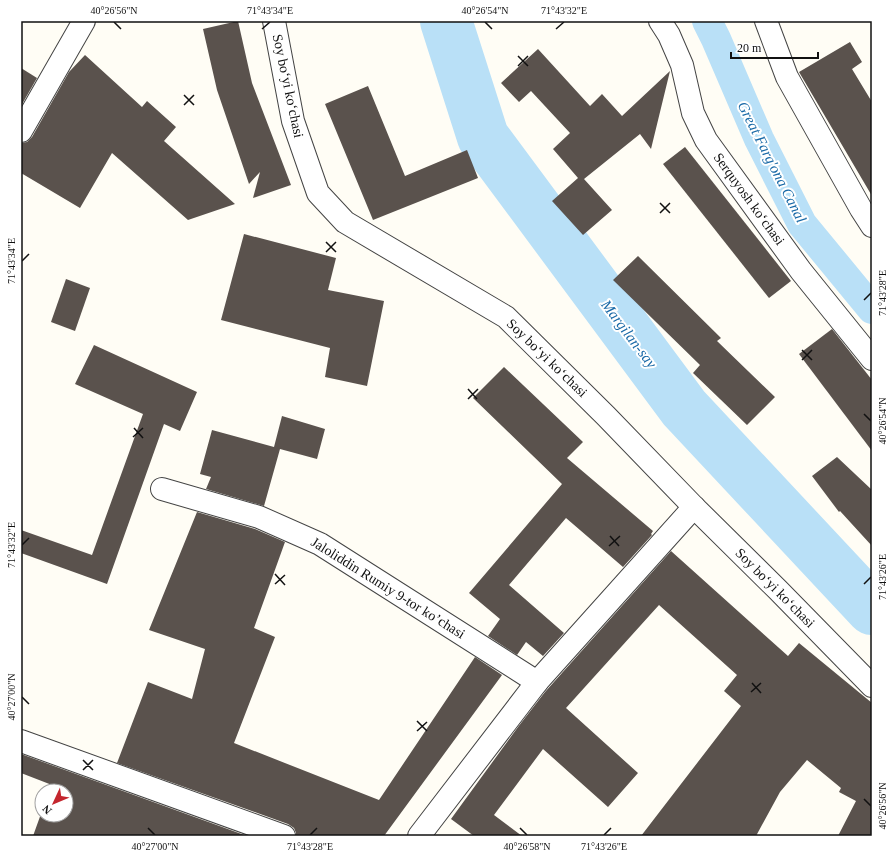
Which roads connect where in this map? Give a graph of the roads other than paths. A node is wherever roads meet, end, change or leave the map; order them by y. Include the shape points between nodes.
1 (84, 21) edge
2 (274, 21) edge
3 (660, 21) edge
4 (766, 21) edge
5 (21, 131) edge
6 (872, 226) edge
7 (872, 359) edge
8 (162, 489) dead end
9 (694, 507) junction
10 (537, 682) junction
11 (872, 686) edge
12 (21, 741) edge
13 (284, 836) edge
14 (419, 836) edge

1 - 5 street
2 - 9 street, Soy boʻyi koʻchasi via 293,120 318,193 345,222 506,317
3 - 7 street, Serquyosh koʻchasi via 682,65 693,113 706,140 801,271
4 - 6 street via 787,77
8 - 10 street, Jaloliddin Rumiy 9-tor koʼchasi via 259,517 320,544
9 - 10 street
9 - 11 street, Soy boʻyi koʻchasi
10 - 14 street
12 - 13 street

